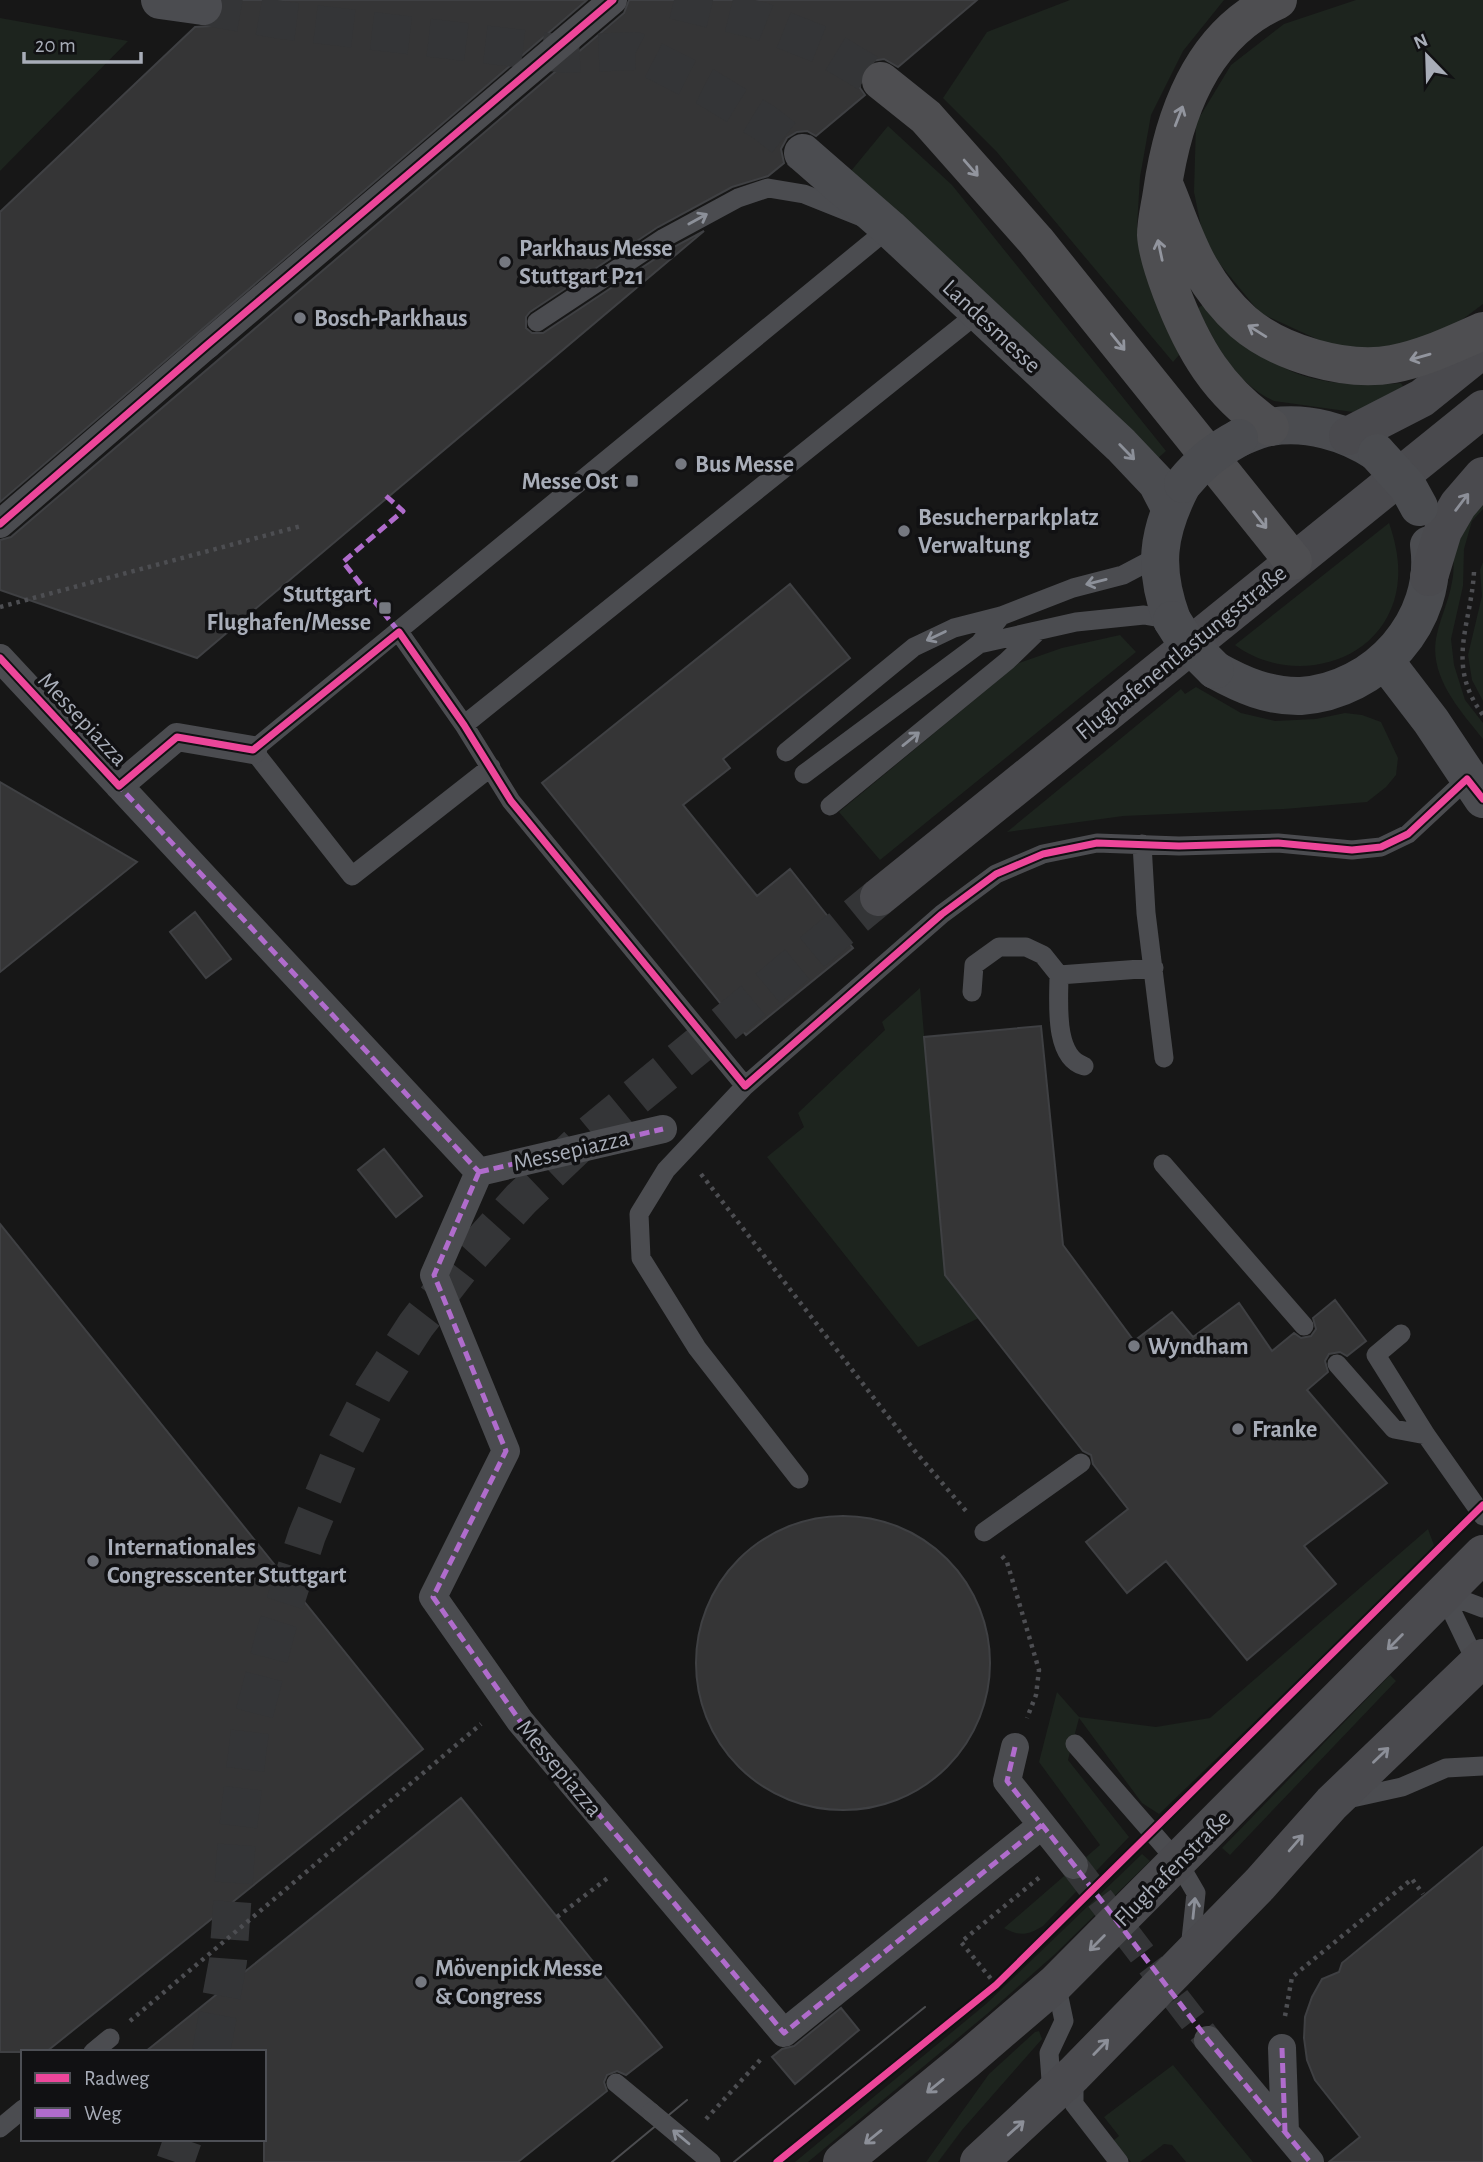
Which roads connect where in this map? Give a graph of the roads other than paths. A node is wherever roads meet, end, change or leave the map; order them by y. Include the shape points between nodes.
1 (160, 0) edge
2 (613, 0) edge
3 (1278, 0) edge
4 (203, 6) dead end
5 (881, 81) tunnel mouth
6 (803, 153) tunnel mouth
7 (1164, 182) junction
8 (889, 228) junction
9 (978, 313) junction
10 (537, 322) dead end
11 (1483, 331) edge
12 (1483, 349) edge
13 (1483, 409) edge
14 (1254, 432) junction
15 (1362, 444) junction
16 (1483, 476) edge
17 (1176, 496) junction
18 (0, 524) edge
19 (1159, 556) junction
20 (1293, 561) junction
21 (1429, 577) junction
22 (1001, 616) junction
23 (1172, 620) junction
24 (399, 632) junction
25 (1037, 632) junction
26 (979, 644) junction
27 (0, 658) edge
28 (1385, 662) junction
29 (464, 725) junction
30 (253, 750) junction
31 (786, 752) dead end
32 (491, 767) junction
33 (804, 774) dead end
34 (119, 786) junction
35 (1475, 789) edge
36 (830, 806) dead end
37 (1142, 845) junction
38 (879, 897) tunnel mouth
39 (1154, 968) junction
40 (1059, 975) junction
41 (972, 992) dead end
42 (1164, 1058) dead end
43 (1084, 1066) dead end
44 (745, 1086) junction
45 (663, 1129) dead end
46 (1163, 1164) dead end
47 (479, 1172) junction
48 (1304, 1325) dead end
49 (1401, 1334) dead end
50 (1337, 1364) dead end
51 (1426, 1435) junction
52 (1081, 1463) dead end
53 (799, 1479) dead end
54 (1483, 1516) edge
55 (984, 1532) road end
56 (1483, 1554) edge
57 (1443, 1593) junction
58 (1483, 1608) edge
59 (1481, 1665) edge
60 (1075, 1744) dead end
61 (1015, 1748) dead end
62 (1483, 1766) edge
63 (1332, 1803) junction
64 (1042, 1825) junction
65 (1178, 1862) junction
66 (1074, 1865) tunnel mouth
67 (1189, 1957) junction
68 (1056, 1983) junction
69 (110, 2038) road end
70 (1208, 2040) tunnel mouth
71 (1282, 2048) dead end
72 (95, 2050) edge
73 (616, 2083) dead end
74 (1063, 2085) junction
75 (21, 2111) edge
76 (0, 2128) edge
77 (1285, 2132) junction
78 (711, 2162) edge
79 (842, 2162) edge
80 (979, 2162) edge
81 (1119, 2162) edge
82 (1310, 2162) edge

1 - 4 street
2 - 18 street, bridge
7 -> 3 highway via 1171,138 1191,87 1233,28
5 -> 20 highway via 926,117 1036,241
6 - 8 street, Landesmesse
11 -> 7 highway via 1429,355 1391,365 1351,366 1319,360 1276,343 1243,323 1219,296 1199,267
14 -> 7 highway via 1248,412 1201,359 1166,277 1156,235
8 - 9 street, Landesmesse
10 -> 8 lane via 664,238 738,198 768,188 804,194
8 - 24 lane
9 -> 17 street, Landesmesse
9 - 29 lane
12 - 15 main road
13 - 20 main road, Flughafenentlastungsstraße
14 - 15 street via 1317,427
14 - 17 street, bridge via 1198,465
15 - 21 street, bridge via 1401,478 1419,507 1427,530
21 -> 16 main road via 1443,531
17 - 19 street via 1162,532
19 -> 22 lane via 1123,575 1073,588
19 - 23 street
20 - 38 main road, Flughafenentlastungsstraße
21 - 28 street via 1422,608 1406,638
22 - 26 lane
22 -> 31 lane via 954,628 914,647
23 - 25 lane via 1144,615 1076,622
23 - 28 street, bridge via 1215,670 1270,694 1331,691
24 - 29 lane
24 - 30 lane
25 - 26 lane
36 -> 25 lane
26 - 33 lane
27 - 34 street, Messepiazza
28 - 35 street via 1425,712
29 - 32 lane
30 - 32 lane via 352,876
30 - 34 street, Messepiazza via 177,737
32 - 44 lane via 511,801
34 - 47 street, Messepiazza
35 - 37 lane via 1381,848 1278,843
37 - 39 lane
37 - 44 lane via 1097,843 1043,854 996,874 942,914
39 - 40 lane
39 - 42 lane
40 - 41 lane via 1043,955 1026,947 999,947 974,965
40 - 43 lane via 1063,1044 1068,1055
44 - 53 lane via 666,1170 639,1214 641,1258 697,1348
45 - 47 street, Messepiazza
46 - 48 lane
47 - 64 street, Messepiazza via 434,1275 506,1451 433,1597 506,1703 784,2033
49 - 51 lane via 1376,1355
50 - 51 lane via 1394,1429
51 - 54 lane
52 - 55 lane
56 - 57 main road, Flughafenstraße
57 - 58 lane
57 - 59 lane
57 -> 65 main road, Flughafenstraße
63 -> 59 main road
60 - 65 lane
61 - 64 street via 1007,1781
62 - 63 lane via 1446,1768 1402,1787
67 -> 63 main road
64 - 66 street
67 -> 65 lane via 1196,1893
65 -> 68 main road, Flughafenstraße
74 -> 67 main road
68 - 74 lane via 1064,2021 1049,2053
68 -> 79 main road, Flughafenstraße
69 - 72 lane
70 - 77 street
71 - 77 street
78 -> 73 lane, bridge
80 -> 74 main road
74 - 81 lane
75 - 76 lane
77 - 82 street

